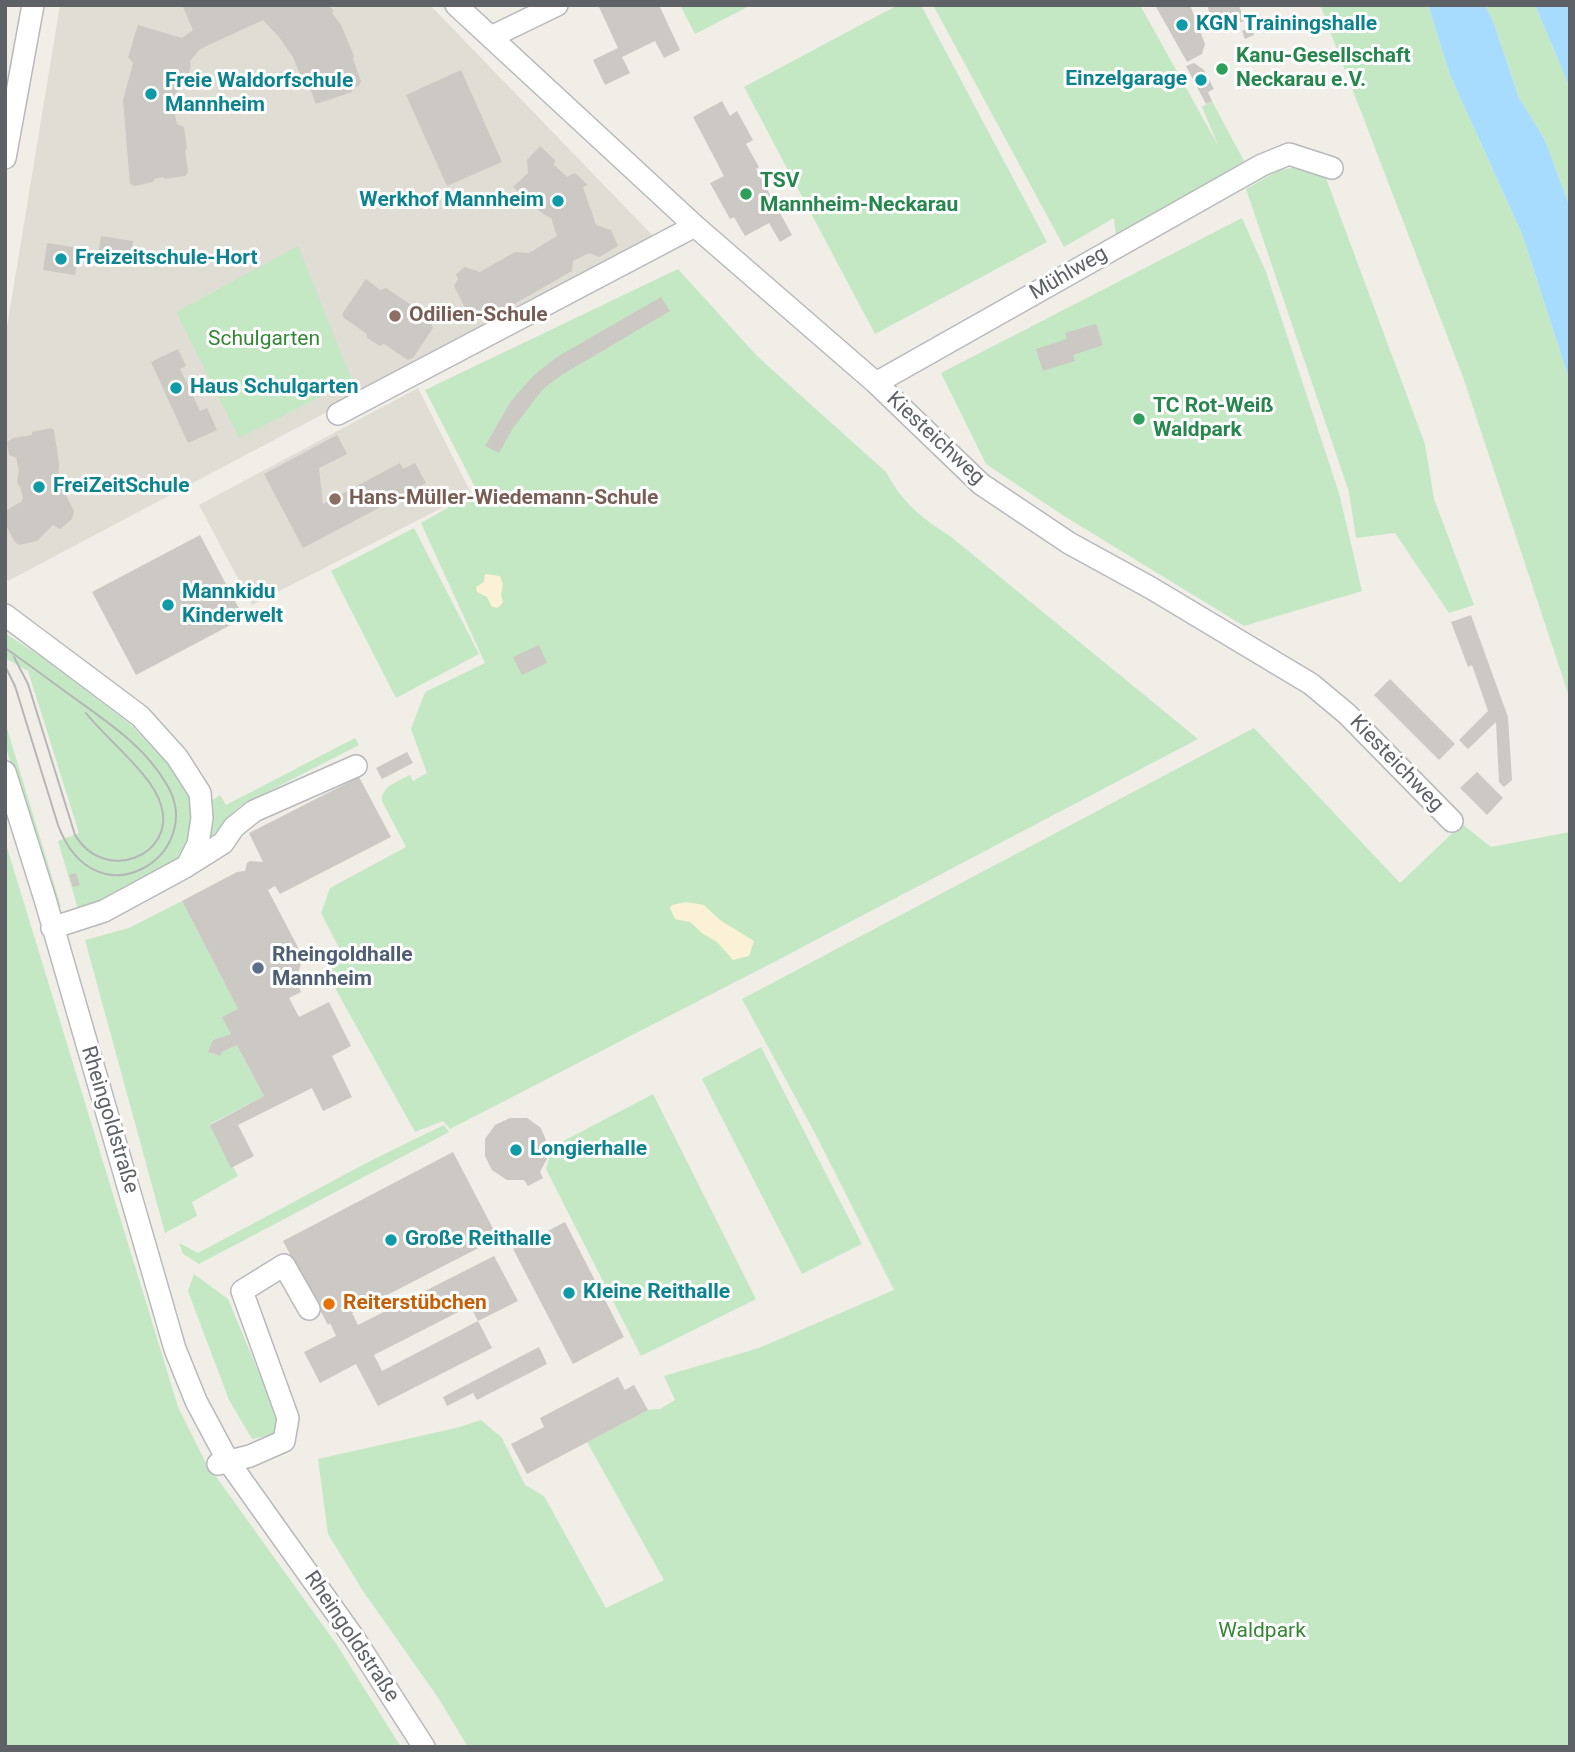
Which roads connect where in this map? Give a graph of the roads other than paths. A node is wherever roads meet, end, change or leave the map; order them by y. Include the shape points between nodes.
1 (33, 5) edge
2 (456, 5) edge
3 (557, 5) edge
4 (491, 37) junction
5 (5, 158) edge
6 (1332, 168) dead end
7 (695, 226) junction
8 (876, 383) junction
9 (338, 414) dead end
10 (5, 615) edge
11 (356, 766) dead end
12 (5, 772) edge
13 (1452, 821) dead end
14 (187, 866) junction
15 (52, 928) junction
16 (309, 1309) dead end
17 (220, 1464) junction
18 (424, 1747) edge

1 - 5 street
2 - 4 street, Kiesteichweg
3 - 4 street
4 - 7 street, Kiesteichweg
6 - 8 street, Mühlweg via 1289,154 1262,165
7 - 8 street, Kiesteichweg
7 - 9 street
8 - 13 street, Kiesteichweg via 981,484 1021,512 1311,684 1347,714
10 - 14 street via 140,716 190,775 200,793 202,818 198,844
11 - 14 street via 254,811 223,843
12 - 15 street, Rheingoldstraße
14 - 15 street via 104,911
15 - 17 street, Rheingoldstraße via 146,1270 175,1349 189,1405
16 - 17 street via 284,1265 242,1291 288,1418 284,1441 250,1457
17 - 18 street, Rheingoldstraße

